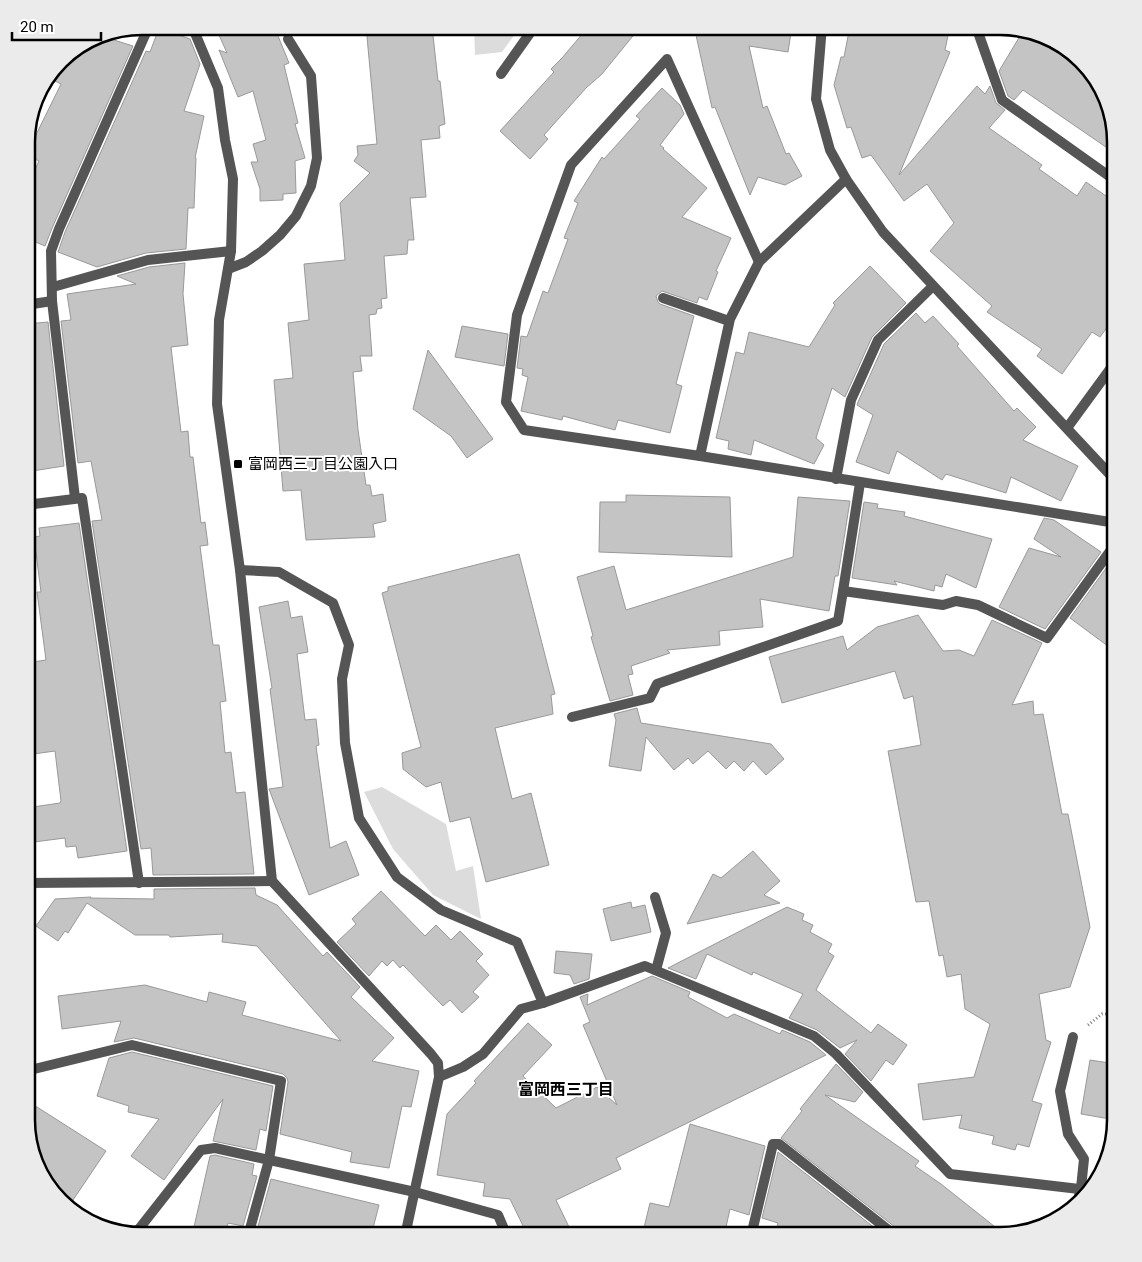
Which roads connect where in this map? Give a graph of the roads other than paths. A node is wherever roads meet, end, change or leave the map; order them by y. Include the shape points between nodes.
1 (145, 35) edge
2 (196, 35) edge
3 (529, 35) edge
4 (821, 35) edge
5 (979, 35) edge
6 (288, 39) dead end
7 (501, 74) dead end
8 (1107, 175) edge
9 (846, 180) junction
10 (231, 251) junction
11 (759, 262) junction
12 (228, 269) junction
13 (933, 286) junction
14 (52, 287) junction
15 (663, 298) dead end
16 (52, 301) junction
17 (35, 304) edge
18 (729, 321) junction
19 (1107, 373) edge
20 (1067, 428) junction
21 (700, 456) junction
22 (1107, 470) edge
23 (836, 479) junction
24 (860, 483) junction
25 (75, 498) junction
26 (35, 504) edge
27 (1107, 523) edge
28 (1107, 555) edge
29 (240, 570) junction
30 (843, 591) junction
31 (572, 718) dead end
32 (272, 881) junction
33 (35, 883) edge
34 (139, 884) junction
35 (655, 897) dead end
36 (656, 970) junction
37 (543, 1003) junction
38 (1073, 1037) road end
39 (35, 1069) edge
40 (439, 1077) junction
41 (268, 1160) junction
42 (1084, 1186) edge
43 (1082, 1189) edge
44 (415, 1192) junction
45 (141, 1227) edge
46 (250, 1227) edge
47 (408, 1227) edge
48 (503, 1227) edge
49 (753, 1227) edge
50 (885, 1227) edge

1 - 14 street via 51,250
2 - 10 street via 218,88 233,179
3 - 7 street
4 - 9 street via 816,99 830,150
5 - 8 street via 1002,100
6 - 12 street via 311,76 317,158 311,186 296,216 280,235 246,262
9 - 11 street
9 - 13 street via 883,232
10 - 12 street
10 - 14 street via 148,260
11 - 18 street
11 - 21 street via 667,59 571,166 517,315 506,402 524,430
12 - 29 street via 219,320 217,404
13 - 20 street
13 - 23 street via 878,340 851,400
14 - 16 street
15 - 18 street
16 - 17 street
16 - 25 street
18 - 21 street
19 - 20 street
20 - 22 street
21 - 23 street
23 - 24 street
24 - 27 street
24 - 30 street
25 - 26 street
25 - 34 street via 82,498
28 - 30 street via 1047,638 978,606 956,601 943,605
29 - 32 street
29 - 37 street via 279,572 333,604 349,645 342,679 344,743 359,818 397,877 441,910 517,942
30 - 31 street via 838,621 657,684 650,698
32 - 34 street
32 - 40 street via 431,1054 438,1064
33 - 34 street
35 - 36 street via 666,933
36 - 37 street via 645,966
36 - 43 street via 814,1036 836,1054 950,1174
37 - 40 street via 521,1009 483,1054 464,1067
38 - 42 street via 1060,1091 1068,1134 1084,1159
39 - 41 street via 132,1045 281,1081
40 - 44 street
41 - 44 street
41 - 45 street via 215,1148 201,1150
41 - 46 street
44 - 47 street
44 - 48 street via 498,1215
49 - 50 street via 773,1144 779,1144

